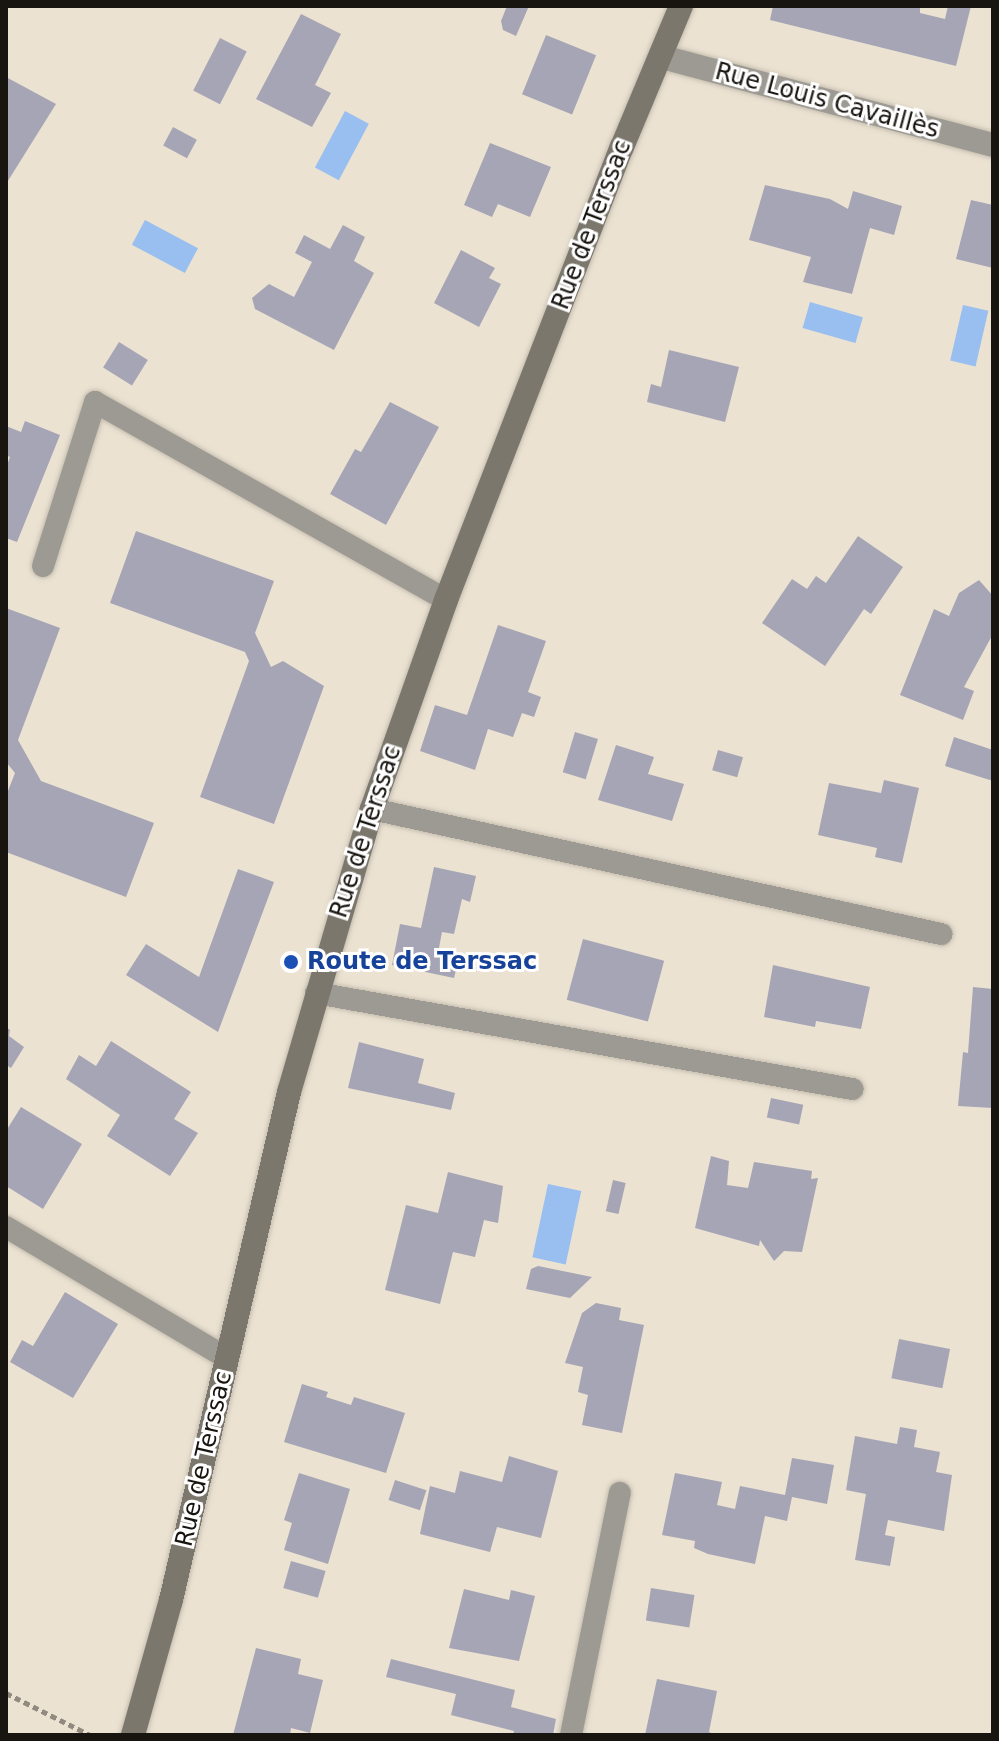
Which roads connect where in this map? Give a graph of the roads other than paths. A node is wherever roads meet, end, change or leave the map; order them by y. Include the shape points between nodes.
1 (681, 6) edge
2 (662, 57) junction
3 (993, 145) edge
4 (43, 566) dead end
5 (446, 600) junction
6 (372, 809) junction
7 (941, 934) dead end
8 (316, 993) junction
9 (852, 1089) dead end
10 (6, 1227) edge
11 (227, 1358) junction
12 (620, 1493) dead end
13 (133, 1735) edge
14 (571, 1735) edge

1 - 2 street, Rue de Terssac
2 - 3 street, Rue Louis Cavaillès
2 - 5 street, Rue de Terssac via 616,161
4 - 5 lane via 95,402
5 - 6 street, Rue de Terssac
6 - 7 lane
6 - 8 street, Rue de Terssac
8 - 9 lane
8 - 11 street, Rue de Terssac
10 - 11 lane
11 - 13 street, Rue de Terssac via 171,1600
12 - 14 lane

